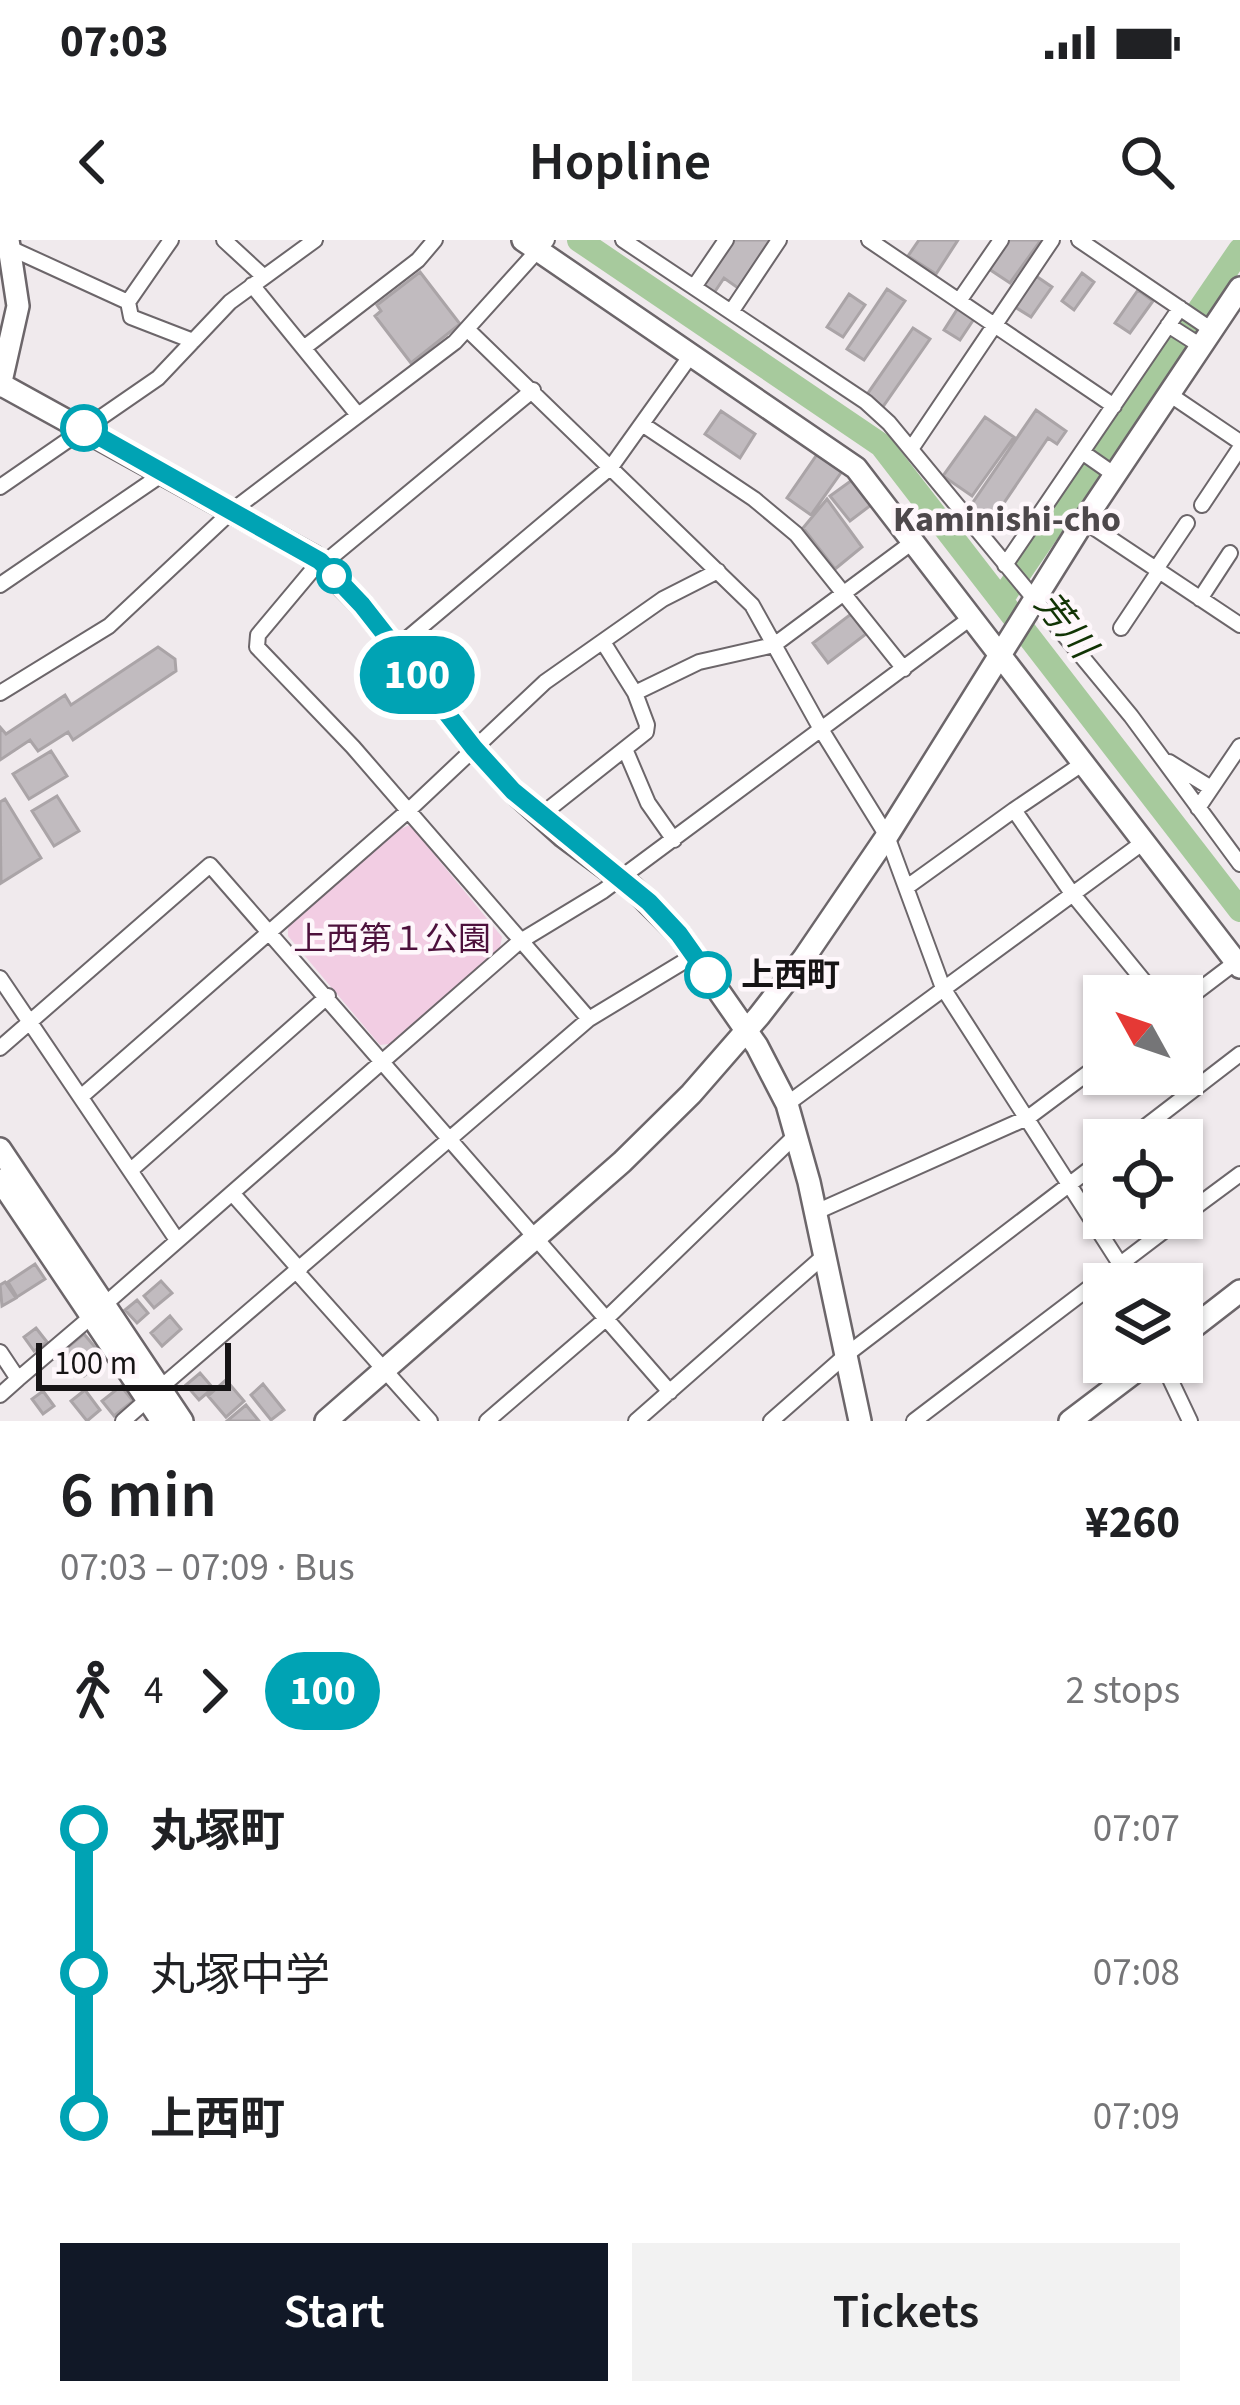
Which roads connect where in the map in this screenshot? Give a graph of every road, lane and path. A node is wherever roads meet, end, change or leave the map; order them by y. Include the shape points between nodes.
1 (171, 240) edge
2 (224, 240) edge
3 (315, 240) edge
4 (434, 240) edge
5 (726, 240) edge
6 (779, 240) edge
7 (868, 240) edge
8 (1001, 240) edge
9 (1052, 240) edge
10 (1079, 240) edge
11 (632, 242) edge
12 (9, 244) edge
13 (538, 244) edge
14 (258, 280) junction
15 (694, 287) junction
16 (1240, 288) edge
17 (128, 302) junction
18 (959, 302) junction
19 (1183, 310) junction
20 (730, 312) junction
21 (994, 325) junction
22 (1171, 327) junction
23 (468, 330) junction
24 (1201, 335) junction
25 (193, 341) junction
26 (305, 347) junction
27 (691, 355) junction
28 (0, 385) edge
29 (533, 390) junction
30 (1169, 394) junction
31 (1114, 406) junction
32 (358, 415) junction
33 (642, 424) junction
34 (84, 428) junction
35 (1240, 445) edge
36 (910, 449) junction
37 (1085, 454) junction
38 (610, 467) junction
39 (1109, 471) junction
40 (164, 473) junction
41 (0, 487) edge
42 (1202, 505) dead end
43 (233, 510) junction
44 (1084, 521) junction
45 (1186, 523) dead end
46 (914, 541) junction
47 (1230, 554) dead end
48 (321, 563) junction
49 (1008, 569) junction
50 (1158, 570) junction
51 (718, 572) junction
52 (0, 585) edge
53 (845, 594) junction
54 (1031, 597) junction
55 (1200, 598) junction
56 (972, 617) junction
57 (1240, 626) edge
58 (1121, 628) dead end
59 (603, 642) junction
60 (774, 644) junction
61 (396, 648) junction
62 (1005, 649) junction
63 (904, 668) junction
64 (635, 692) junction
65 (0, 693) edge
66 (822, 731) junction
67 (1240, 746) edge
68 (474, 748) junction
69 (625, 748) junction
70 (1160, 756) junction
71 (1085, 762) junction
72 (1211, 788) junction
73 (1198, 808) junction
74 (409, 810) junction
75 (1014, 810) junction
76 (540, 816) junction
77 (887, 836) junction
78 (674, 840) junction
79 (1145, 841) junction
80 (1240, 864) edge
81 (621, 878) junction
82 (907, 887) junction
83 (1071, 892) junction
84 (270, 931) junction
85 (519, 942) junction
86 (693, 956) junction
87 (1238, 965) edge
88 (1139, 975) edge
89 (0, 978) edge
90 (943, 988) junction
91 (1203, 989) edge
92 (328, 996) junction
93 (589, 1019) junction
94 (29, 1022) junction
95 (747, 1031) junction
96 (0, 1048) edge
97 (1240, 1054) edge
98 (382, 1061) junction
99 (1083, 1077) edge
100 (82, 1096) junction
101 (787, 1104) junction
102 (1029, 1117) junction
103 (1155, 1119) edge
104 (796, 1136) junction
105 (450, 1139) junction
106 (0, 1149) edge
107 (131, 1170) junction
108 (1083, 1174) edge
109 (1240, 1174) edge
110 (0, 1180) edge
111 (1069, 1185) junction
112 (232, 1193) junction
113 (1203, 1202) edge
114 (816, 1213) junction
115 (535, 1238) junction
116 (1153, 1239) edge
117 (177, 1240) junction
118 (825, 1255) junction
119 (1119, 1263) edge
120 (1121, 1263) edge
121 (298, 1271) junction
122 (1083, 1292) edge
123 (1240, 1292) edge
124 (98, 1311) junction
125 (608, 1318) junction
126 (1203, 1320) edge
127 (0, 1352) edge
128 (846, 1355) junction
129 (383, 1371) junction
130 (18, 1379) junction
131 (1120, 1383) edge
132 (1172, 1383) edge
133 (670, 1392) junction
134 (155, 1393) junction
135 (0, 1395) edge
136 (123, 1421) edge
137 (163, 1421) edge
138 (182, 1421) edge
139 (326, 1421) edge
140 (430, 1421) edge
141 (487, 1421) edge
142 (636, 1421) edge
143 (772, 1421) edge
144 (860, 1421) edge
145 (914, 1421) edge
146 (1070, 1421) edge
147 (1190, 1421) edge

1 - 17 street
2 - 14 street
3 - 14 street
4 - 26 street
5 - 15 street
6 - 20 street
7 - 18 street
8 - 18 street
9 - 21 street
10 - 19 street
11 - 15 street
12 - 17 street
12 - 28 street via 17,314
13 - 23 street
13 - 27 street
14 - 25 street
14 - 26 street
15 - 20 street
16 - 24 street
17 - 25 street via 131,317
18 - 21 street
19 - 22 street
19 - 24 street
20 - 36 street via 866,402
21 - 31 street
21 - 36 street
22 - 24 street
22 - 31 street
23 - 29 street
23 - 32 street
24 - 30 street
25 - 34 street via 158,378
26 - 32 street
27 - 33 street
27 - 46 street via 856,468
28 - 34 street
29 - 38 street
29 - 48 street
30 - 35 street
30 - 39 street
31 - 37 street
32 - 43 street
33 - 38 street
33 - 53 street via 796,534
34 - 40 street
34 - 41 street
35 - 42 street
36 - 49 street
37 - 39 street
37 - 49 street
38 - 51 street
38 - 61 street
39 - 44 street
40 - 43 street
40 - 52 street
43 - 48 street
43 - 65 street via 109,626
44 - 50 street
44 - 54 street
45 - 50 street
46 - 53 street
46 - 56 street
47 - 55 street
48 - 61 street
48 - 74 street via 255,644
49 - 54 street
50 - 55 street
50 - 58 street
51 - 59 street
51 - 60 street via 748,600
53 - 60 street
53 - 63 street
54 - 62 street
54 - 70 street
55 - 57 street
56 - 62 street
56 - 63 street
59 - 64 street
59 - 68 street
60 - 64 street via 694,664
60 - 66 street
61 - 68 street
62 - 71 street
62 - 77 street
63 - 66 street
64 - 69 street via 648,728
66 - 77 street
66 - 78 street
67 - 72 street
68 - 74 street
68 - 76 street
69 - 76 street
69 - 78 street
70 - 72 street
70 - 73 street
71 - 75 street
71 - 79 street
72 - 73 street
73 - 80 street
74 - 84 street
74 - 85 street
75 - 82 street
75 - 83 street
76 - 81 street
77 - 82 street
77 - 95 street
78 - 81 street
79 - 83 street
79 - 87 street
81 - 85 street
81 - 86 street
82 - 90 street
83 - 88 street
83 - 90 street
84 - 92 street
84 - 94 street via 210,865
84 - 100 street
85 - 93 street
85 - 98 street
86 - 93 street
86 - 95 street
87 - 91 street
89 - 94 street
90 - 101 street
90 - 102 street
92 - 98 street
92 - 107 street
93 - 105 street
94 - 96 street
94 - 100 street
95 - 101 street
95 - 115 street via 669,1118
97 - 103 street
98 - 105 street
98 - 112 street
99 - 102 street
100 - 107 street
101 - 104 street
102 - 111 street
102 - 114 street
104 - 114 street
104 - 125 street
105 - 115 street
105 - 121 street
106 - 124 street
107 - 117 street
108 - 111 street
109 - 113 street
110 - 124 street
111 - 119 street
111 - 128 street
112 - 117 street
112 - 121 street
114 - 118 street
115 - 125 street
115 - 129 street
116 - 120 street
117 - 124 street
118 - 128 street
118 - 133 street
121 - 129 street
121 - 134 street
122 - 145 street
123 - 126 street
124 - 130 street
124 - 134 street
125 - 133 street
125 - 141 street
127 - 130 street
128 - 143 street
128 - 144 street
129 - 139 street
129 - 140 street
130 - 135 street
131 - 146 street
132 - 147 street
133 - 142 street
134 - 136 street
134 - 137 street
134 - 138 street

